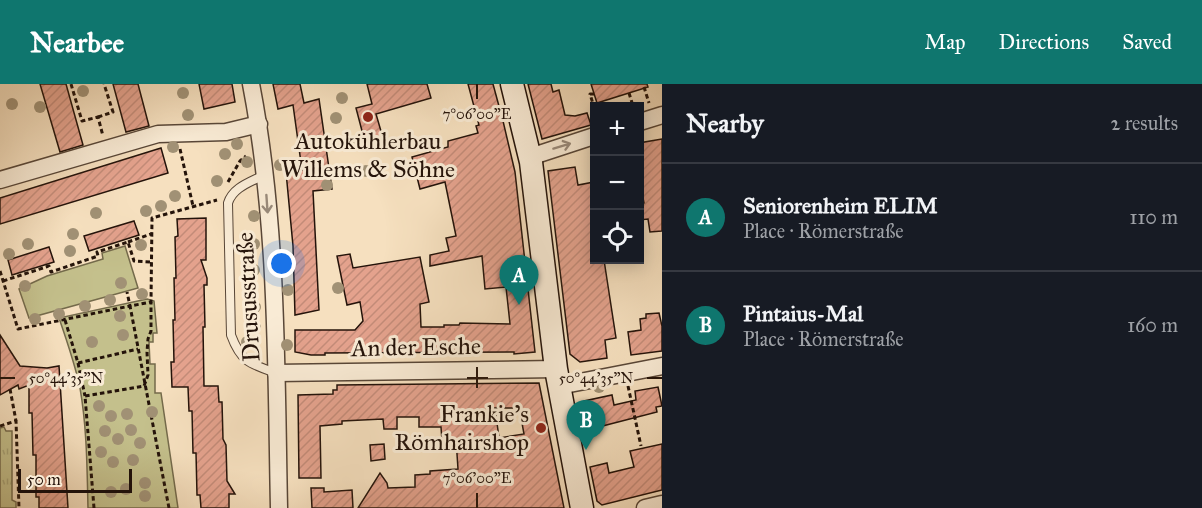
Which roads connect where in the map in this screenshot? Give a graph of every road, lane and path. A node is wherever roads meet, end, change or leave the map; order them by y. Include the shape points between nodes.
1 (71, 84) edge
2 (104, 84) edge
3 (251, 84) edge
4 (512, 84) edge
5 (644, 87) dead end
6 (629, 93) dead end
7 (594, 94) dead end
8 (592, 102) edge
9 (632, 102) edge
10 (656, 112) edge
11 (98, 117) junction
12 (259, 124) junction
13 (177, 134) junction
14 (590, 137) edge
15 (107, 149) junction
16 (262, 153) junction
17 (530, 157) junction
18 (264, 175) junction
19 (0, 180) edge
20 (225, 188) dead end
21 (220, 199) dead end
22 (193, 206) junction
23 (151, 234) junction
24 (128, 242) junction
25 (151, 262) junction
26 (0, 271) edge
27 (3, 281) junction
28 (127, 292) dead end
29 (151, 302) junction
30 (130, 306) junction
31 (65, 320) junction
32 (138, 349) junction
33 (78, 363) junction
34 (662, 366) edge
35 (625, 373) junction
36 (276, 374) junction
37 (557, 377) junction
38 (144, 386) junction
39 (10, 389) dead end
40 (85, 396) junction
41 (16, 421) junction
42 (0, 426) edge
43 (641, 446) dead end
44 (662, 504) edge
45 (19, 508) edge
46 (94, 508) edge
47 (169, 508) edge
48 (279, 508) edge
49 (582, 508) edge
50 (645, 508) edge

1 - 11 path via 81,121
2 - 11 path via 113,112
3 - 12 street, Drususstraße
4 - 17 main road
5 - 10 path
6 - 9 path
7 - 8 path via 590,94
11 - 15 path
12 - 13 street via 226,132
12 - 16 street, Drususstraße
13 - 15 street via 158,134
13 - 22 path
17 -> 14 street
15 - 19 street
16 - 18 street, Drususstraße
16 - 20 path via 246,155
17 - 37 main road
18 -> 36 street, Drususstraße
18 - 36 lane via 230,195 228,203 231,335 237,352 251,365
21 - 22 path
22 - 23 path via 152,218
23 - 24 path
23 - 25 path
24 - 25 path via 134,261
24 - 27 path via 51,272 49,266
25 - 29 path
26 - 27 path
27 - 31 path via 18,329
28 - 30 path
29 - 30 path
29 - 38 path via 148,375
30 - 31 path
30 - 32 path
31 - 33 path
32 - 33 path
32 - 38 path
33 - 40 path
34 - 35 street, An der Esche
35 - 37 street, An der Esche
35 - 43 path
36 - 37 street, An der Esche
36 - 48 street, Drususstraße
37 - 49 main road
38 - 40 path
38 - 47 path
39 - 41 path
40 - 46 path
41 - 42 path
41 - 45 path
44 - 50 street

